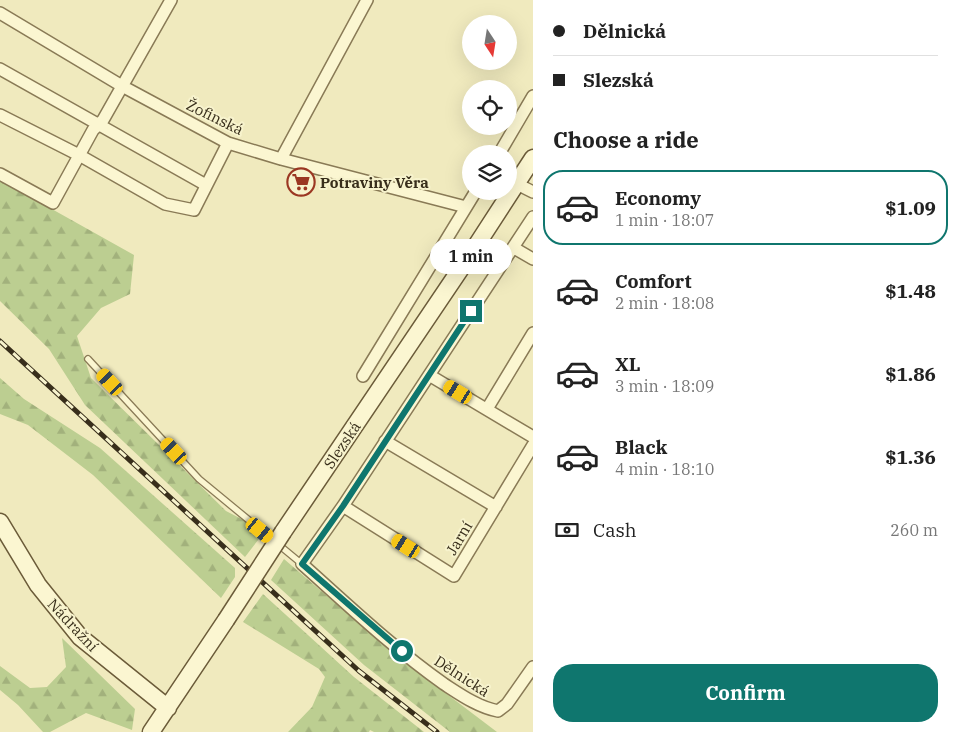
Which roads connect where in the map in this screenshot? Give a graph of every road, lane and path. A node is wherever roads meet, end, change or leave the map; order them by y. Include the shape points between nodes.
1 (171, 0) edge
2 (367, 0) edge
3 (0, 13) edge
4 (0, 69) edge
5 (122, 86) junction
6 (533, 96) edge
7 (0, 115) edge
8 (98, 124) junction
9 (228, 143) junction
10 (504, 145) edge
11 (79, 156) junction
12 (533, 158) edge
13 (281, 159) junction
14 (0, 174) edge
15 (517, 176) edge
16 (517, 184) edge
17 (206, 185) junction
18 (533, 192) edge
19 (470, 200) edge
20 (502, 200) edge
21 (466, 207) junction
22 (533, 217) edge
23 (514, 248) junction
24 (533, 259) edge
25 (533, 333) edge
26 (88, 359) dead end
27 (429, 375) junction
28 (363, 376) dead end
29 (487, 410) junction
30 (533, 437) edge
31 (385, 441) junction
32 (533, 445) edge
33 (343, 506) junction
34 (496, 507) junction
35 (0, 522) edge
36 (302, 564) junction
37 (533, 667) edge
38 (168, 708) junction
39 (151, 732) edge

1 - 5 street
2 - 13 street
3 - 5 street, Žofinská
4 - 8 street
5 - 8 street
5 - 9 street, Žofinská
6 - 10 street
7 - 11 street
8 - 11 street
8 - 17 street
9 - 13 street, Žofinská
9 - 17 street
11 - 14 street via 53,203
11 - 17 street via 166,204 194,210
12 - 15 street, Slezská
13 - 21 street, Žofinská
16 - 18 street
19 - 21 street
20 - 38 street, Slezská, bridge via 468,258
21 - 28 street
22 - 23 street
23 - 24 street
23 - 27 street
25 - 29 street
26 - 36 lane via 199,479
27 - 29 street
27 - 31 street
29 - 30 street
31 - 33 street
31 - 34 street
32 - 34 street, Jarní
33 - 34 street, Jarní via 454,576
33 - 36 street
35 - 38 street, Nádražní via 38,585 80,637
36 - 37 street, Dělnická via 426,671 486,709 498,711 507,704
38 - 39 street, Slezská

